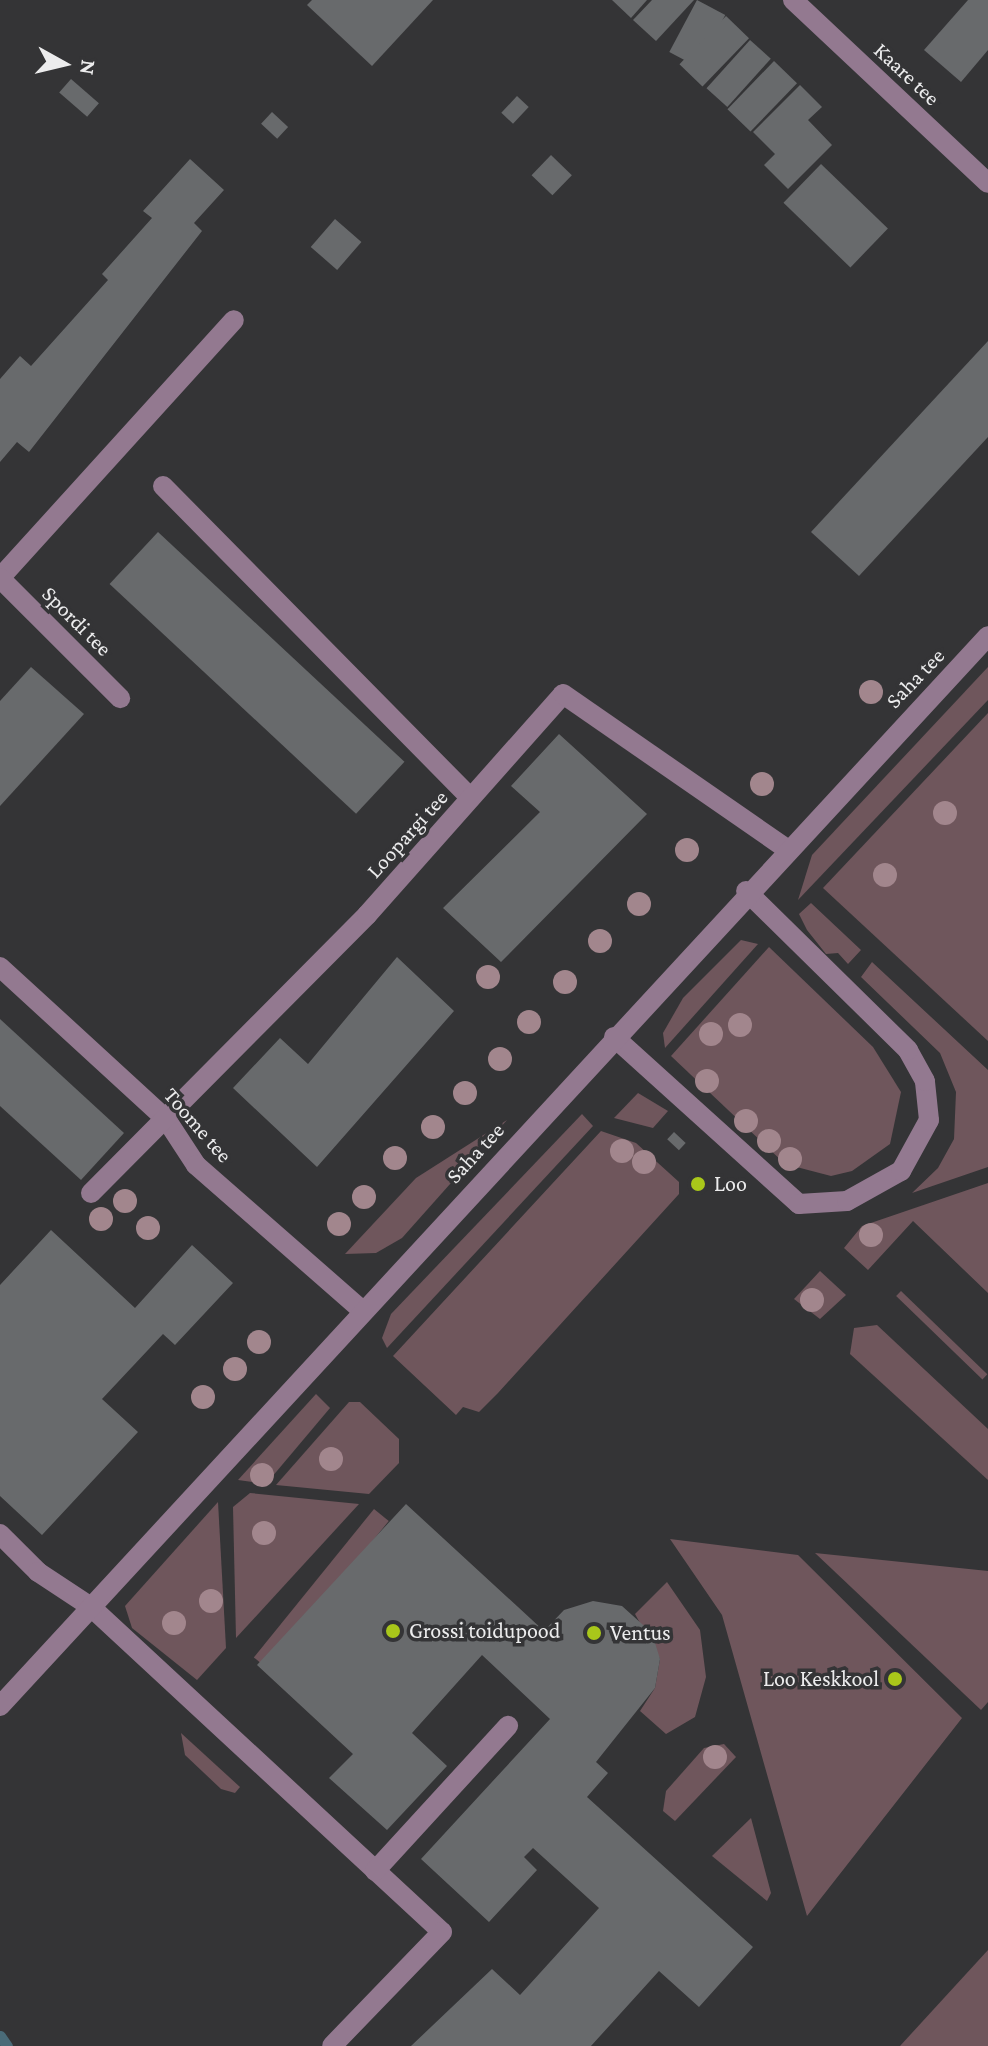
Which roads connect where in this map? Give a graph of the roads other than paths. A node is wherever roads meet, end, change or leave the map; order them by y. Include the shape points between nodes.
1 (793, 0) edge
2 (988, 183) edge
3 (234, 320) dead end
4 (163, 486) dead end
5 (0, 578) edge
6 (988, 636) edge
7 (120, 698) dead end
8 (471, 798) junction
9 (785, 848) junction
10 (746, 891) junction
11 (0, 967) edge
12 (614, 1037) junction
13 (166, 1119) junction
14 (91, 1193) dead end
15 (363, 1311) junction
16 (0, 1534) edge
17 (91, 1607) junction
18 (0, 1706) edge
19 (508, 1726) dead end
20 (375, 1871) junction
21 (332, 2046) edge

1 - 2 street, Kaare tee
3 - 5 street
4 - 8 street
5 - 7 street, Spordi tee
6 - 9 street, Saha tee
8 - 9 street, Loopargi tee via 563,694
8 - 13 street, Loopargi tee
9 - 10 street, Saha tee
10 - 12 street, Saha tee
10 - 12 street via 908,1050 925,1081 929,1120 901,1171 847,1201 799,1204
11 - 13 street, Toome tee
12 - 15 street, Saha tee
13 - 14 street, Loopargi tee
13 - 15 street, Toome tee via 196,1165
15 - 17 street, Saha tee
16 - 17 street via 38,1572
17 - 18 street, Saha tee
17 - 20 street
19 - 20 street
20 - 21 street via 442,1932

